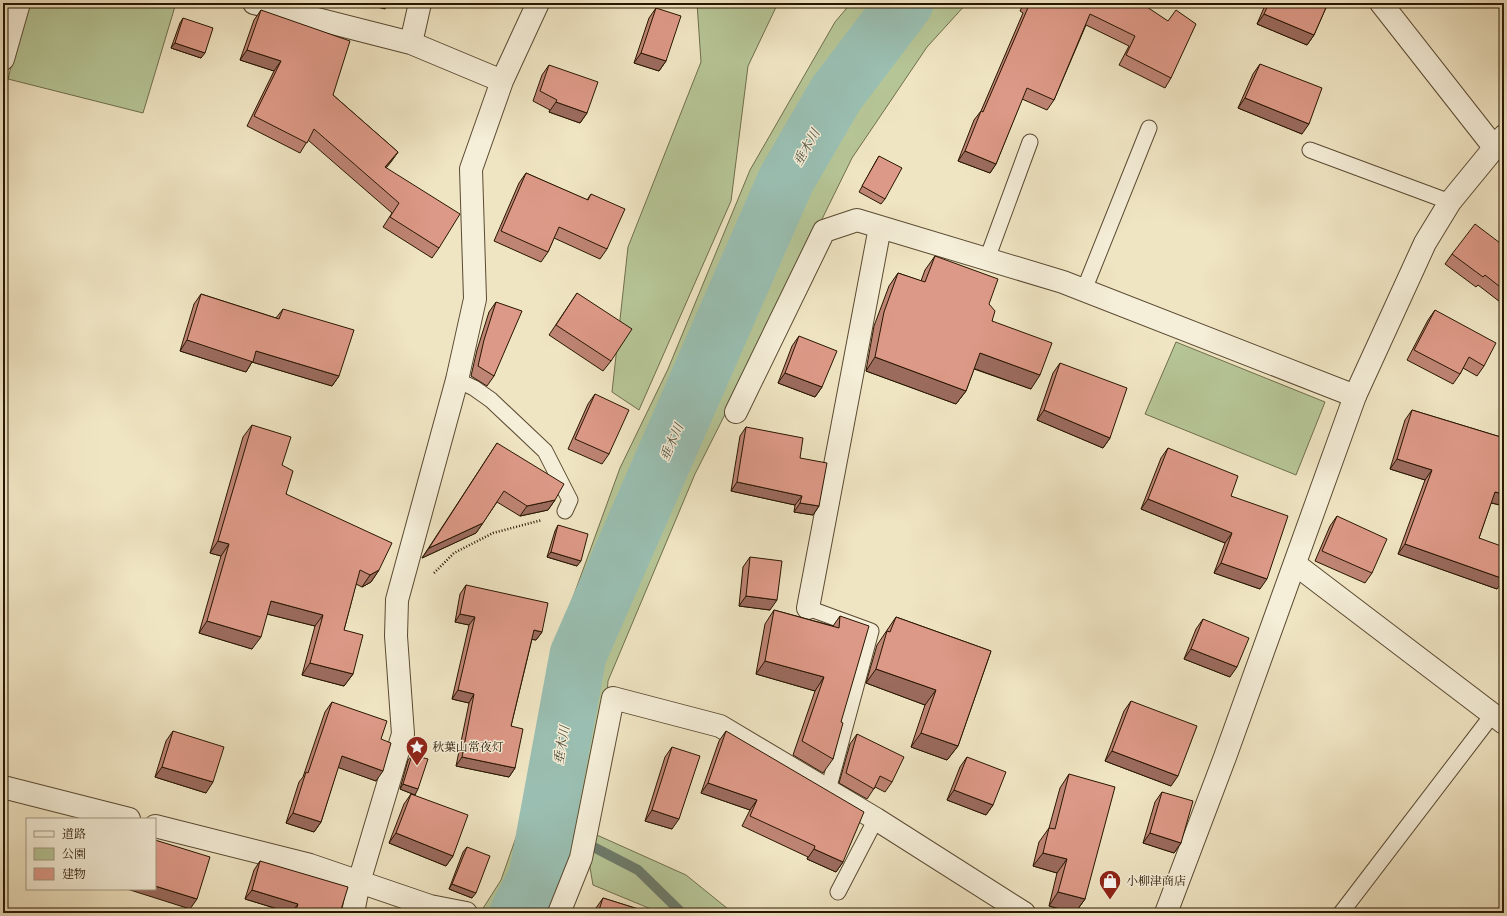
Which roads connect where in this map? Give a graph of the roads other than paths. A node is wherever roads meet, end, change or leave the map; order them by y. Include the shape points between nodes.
1 (19, 3) edge
2 (254, 3) edge
3 (420, 3) edge
4 (538, 3) edge
5 (1381, 3) edge
6 (411, 43) junction
7 (3, 59) edge
8 (502, 81) junction
9 (1149, 128) dead end
10 (1030, 142) dead end
11 (1499, 142) edge
12 (1310, 150) dead end
13 (1450, 202) junction
14 (880, 227) junction
15 (987, 259) junction
16 (1084, 290) junction
17 (457, 380) junction
18 (1355, 396) junction
19 (736, 412) dead end
20 (565, 511) road end
21 (1295, 564) junction
22 (808, 608) joint
23 (1500, 717) edge
24 (3, 787) edge
25 (828, 790) junction
26 (125, 818) edge
27 (876, 819) junction
28 (156, 826) edge
29 (359, 882) junction
30 (838, 892) dead end
31 (353, 913) edge
32 (466, 913) edge
33 (559, 913) edge
34 (1024, 913) edge
35 (1166, 913) edge
36 (1341, 913) edge

1 - 7 street
2 - 6 street
3 - 6 street
4 - 8 street
5 - 11 street
6 - 8 street
8 - 17 street via 470,169 475,299
9 - 16 lane
10 - 15 lane
11 - 13 street
12 - 13 lane
13 - 18 street via 1425,242
14 - 15 street
14 - 19 street via 857,220 824,231
14 - 22 street
15 - 16 street
16 - 18 street
17 - 20 lane via 491,400 545,451 570,500
17 - 29 street via 398,600 396,636 403,734
18 - 21 street
21 - 23 street
21 - 35 street
22 - 25 lane via 871,631
23 - 36 lane
24 - 26 street
25 - 27 street
25 - 33 street via 720,726 614,698 582,858
27 - 30 lane
27 - 34 street
28 - 29 street via 310,865
29 - 31 street
29 - 32 street via 430,906

